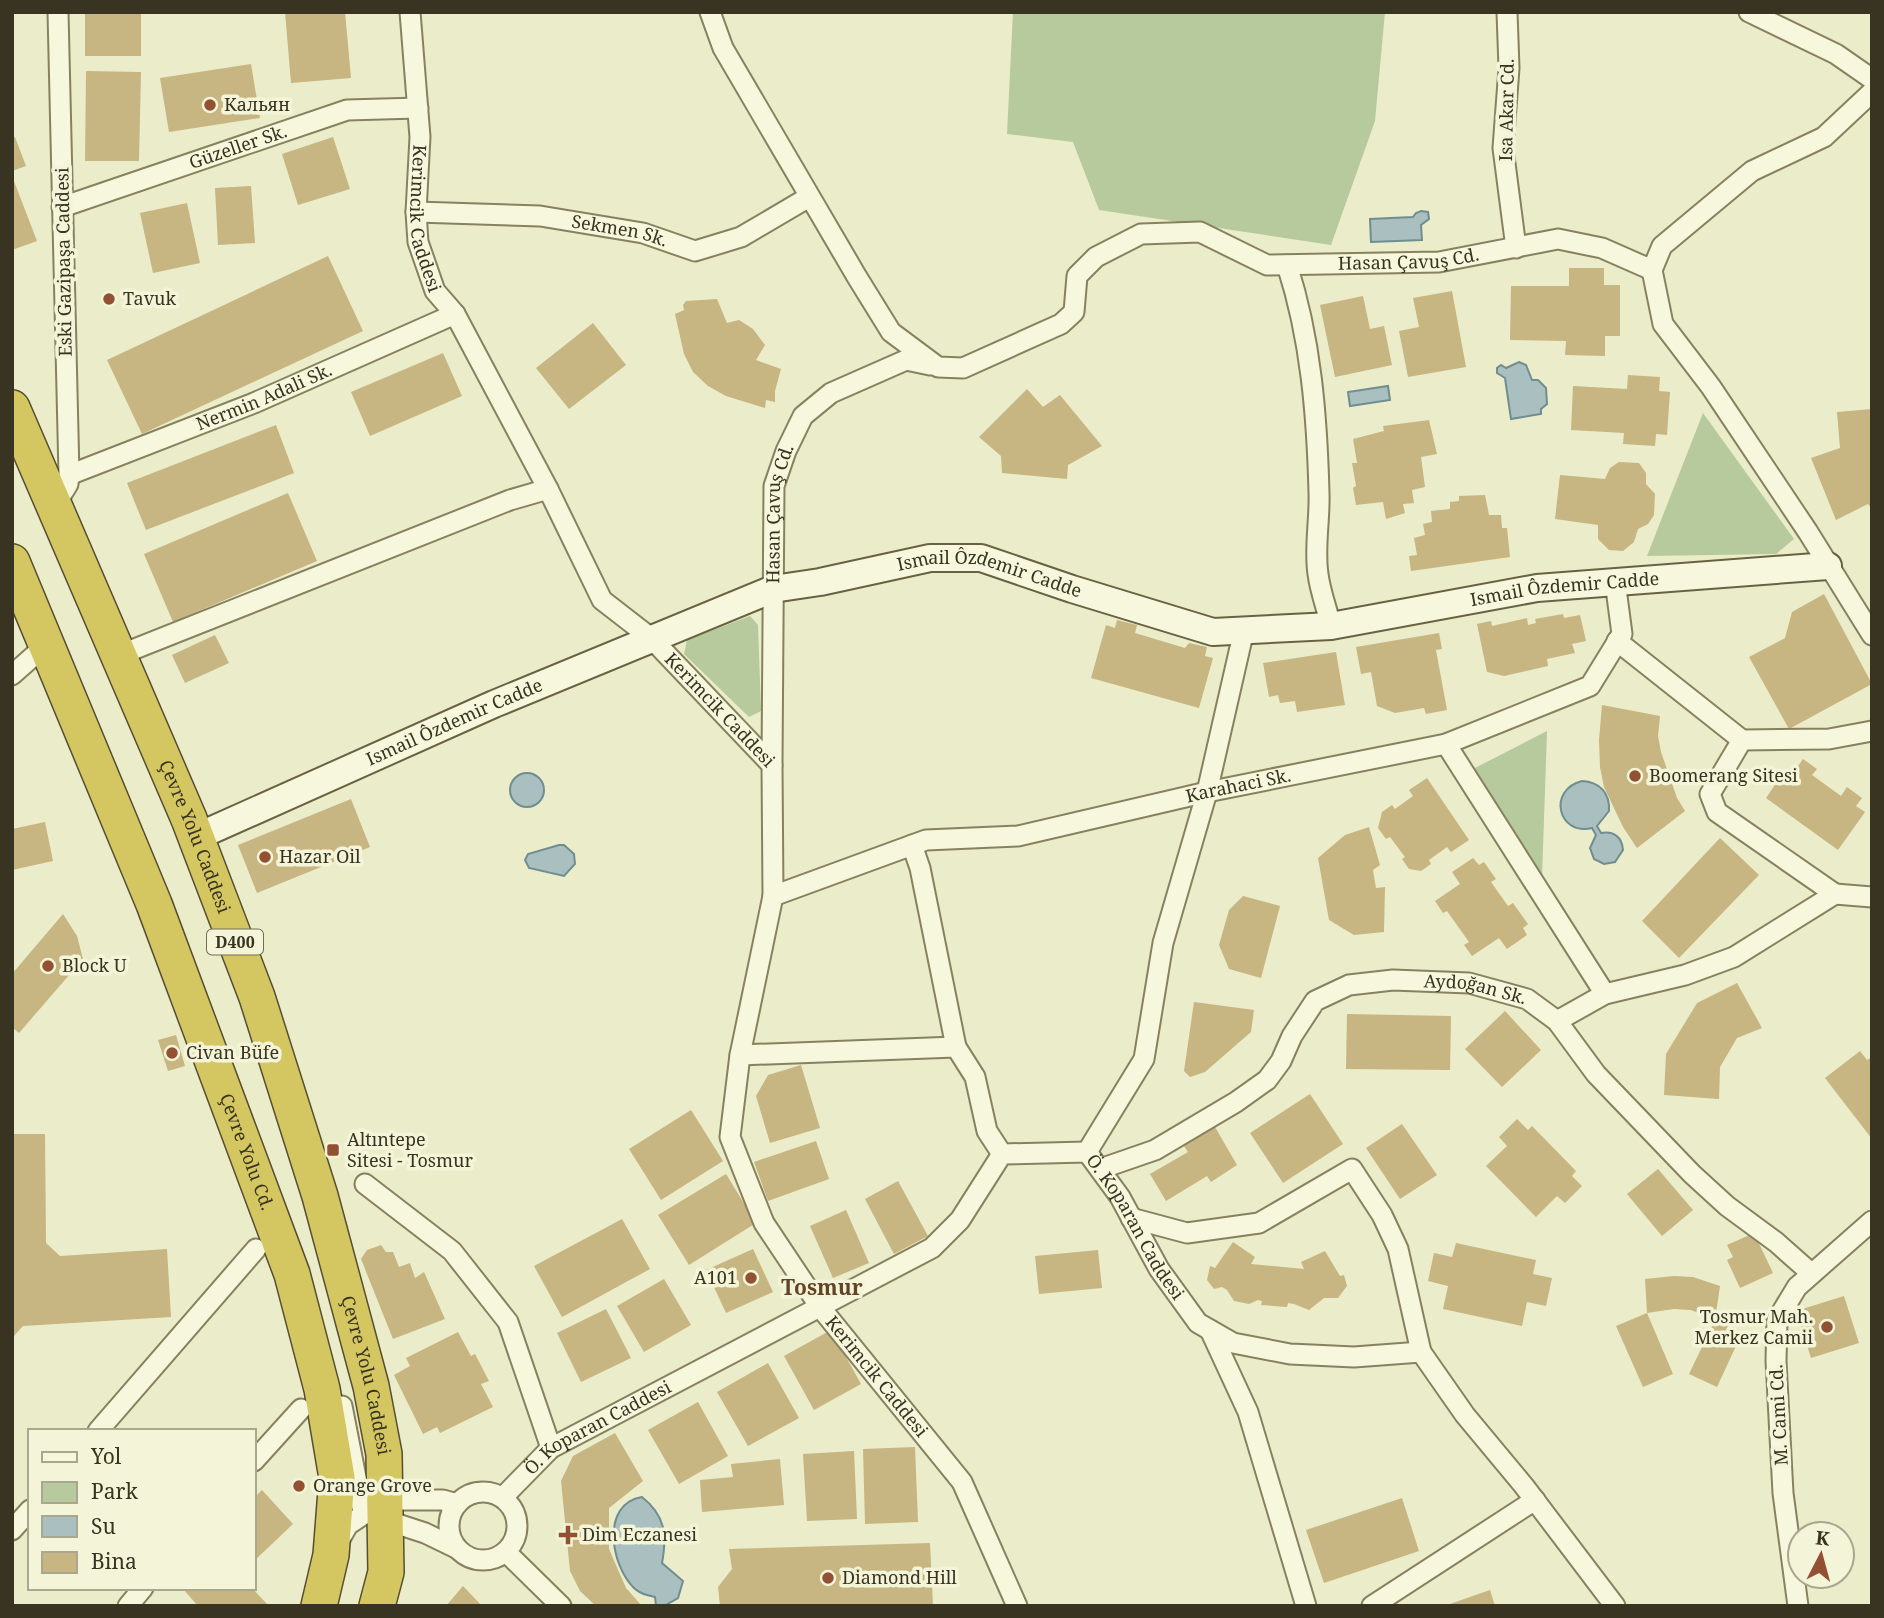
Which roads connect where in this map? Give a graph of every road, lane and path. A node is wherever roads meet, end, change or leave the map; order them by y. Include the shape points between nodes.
1 (58, 12) edge
2 (410, 12) edge
3 (710, 12) edge
4 (1507, 12) edge
5 (1749, 12) edge
6 (1872, 79) edge
7 (1872, 92) edge
8 (418, 108) junction
9 (809, 197) junction
10 (62, 207) junction
11 (416, 212) junction
12 (1516, 248) junction
13 (1287, 265) junction
14 (1652, 270) junction
15 (455, 314) junction
16 (938, 367) junction
17 (12, 408) edge
18 (69, 475) junction
19 (548, 489) junction
20 (54, 507) junction
21 (12, 562) edge
22 (1828, 566) junction
23 (1615, 581) junction
24 (773, 589) junction
25 (1331, 626) junction
26 (1244, 630) junction
27 (1871, 632) edge
28 (651, 638) junction
29 (1618, 642) junction
30 (46, 645) junction
31 (117, 656) junction
32 (12, 675) edge
33 (1872, 731) edge
34 (1742, 740) junction
35 (1446, 744) junction
36 (772, 765) junction
37 (1207, 792) junction
38 (194, 838) junction
39 (912, 845) junction
40 (1835, 894) junction
41 (773, 896) junction
42 (1872, 897) edge
43 (1605, 994) junction
44 (1557, 1021) junction
45 (956, 1046) junction
46 (740, 1055) junction
47 (1087, 1152) junction
48 (1002, 1154) junction
49 (1100, 1169) junction
50 (365, 1184) dead end
51 (1131, 1218) junction
52 (1872, 1221) edge
53 (256, 1249) dead end
54 (1811, 1273) junction
55 (292, 1275) junction
56 (820, 1307) junction
57 (1210, 1330) junction
58 (1421, 1352) junction
59 (301, 1409) dead end
60 (100, 1429) edge
61 (551, 1448) junction
62 (256, 1459) edge
63 (503, 1497) junction
64 (1535, 1500) junction
65 (457, 1504) junction
66 (378, 1511) junction
67 (28, 1512) edge
68 (12, 1531) edge
69 (456, 1548) junction
70 (506, 1552) junction
71 (331, 1555) junction
72 (141, 1590) edge
73 (128, 1606) edge
74 (319, 1606) edge
75 (377, 1606) edge
76 (561, 1606) edge
77 (1017, 1606) edge
78 (1306, 1606) edge
79 (1373, 1606) edge
80 (1615, 1606) edge
81 (1798, 1606) edge

1 - 10 street, Eski Gazipaşa Caddesi
2 - 8 street, Kerimcik Caddesi
3 - 9 street via 723,48
4 - 12 street, Isa Akar Cd. via 1509,68 1503,148
5 - 6 street via 1836,54
7 - 14 street via 1824,137 1752,171 1662,246
8 - 10 street, Güzeller Sk. via 348,110
8 - 11 street, Kerimcik Caddesi
9 - 11 street, Sekmen Sk. via 741,237 695,251 643,233 540,216
9 - 16 street via 891,332
10 - 18 street, Eski Gazipaşa Caddesi
11 - 15 street, Kerimcik Caddesi via 418,242 435,291
12 - 13 street, Hasan Çavuş Cd. via 1439,262
12 - 14 street, Hasan Çavuş Cd. via 1558,239 1602,248
13 - 16 street, Hasan Çavuş Cd. via 1267,265 1200,232 1141,234 1096,257 1077,276 1074,312 1061,324 963,368
13 - 25 street via 1309,351 1319,495 1317,573
14 - 22 street via 1663,324 1711,387
15 - 18 street, Nermin Adali Sk. via 254,403
15 - 19 street, Kerimcik Caddesi
16 - 24 street, Hasan Çavuş Cd. via 906,360 831,393 803,416 774,486
17 - 20 highway, Çevre Yolu Caddesi / D400
18 - 20 street, Eski Gazipaşa Caddesi
19 - 28 street, Kerimcik Caddesi via 602,600
19 - 31 street
20 - 31 highway, Çevre Yolu Caddesi / D400
21 - 30 highway, Çevre Yolu Cd.
22 - 23 street, Ismail Ôzdemir Cadde
22 - 27 street
23 - 25 street, Ismail Ôzdemir Cadde via 1537,588
23 - 29 street via 1622,634
24 - 26 street, Ismail Ôzdemir Cadde via 930,558 981,558 1213,632
24 - 28 street, Ismail Ôzdemir Cadde
24 - 36 street, Hasan Çavuş Cd.
25 - 26 street, Ismail Ôzdemir Cadde
26 - 37 street
28 - 36 street, Kerimcik Caddesi
28 - 38 street, Ismail Ôzdemir Cadde
29 - 34 street
29 - 35 street, Karahaci Sk. via 1590,686
30 - 32 street
30 - 55 highway, Çevre Yolu Cd. via 155,904
31 - 38 highway, Çevre Yolu Caddesi / D400
33 - 34 street via 1829,739
34 - 40 street via 1710,794 1717,811
35 - 37 street, Karahaci Sk.
35 - 43 street
36 - 41 street, Kerimcik Caddesi
37 - 39 street, Karahaci Sk. via 1018,836 926,839
37 - 47 street via 1163,943 1144,1059
38 - 66 highway, Çevre Yolu Caddesi / D400 via 257,997 320,1196 371,1386 384,1454
39 - 41 street, Karahaci Sk.
39 - 45 street
40 - 42 street
40 - 43 street via 1734,957 1685,975
41 - 46 street, Kerimcik Caddesi
43 - 44 street
44 - 49 street, Aydoğan Sk. via 1527,999 1469,983 1393,980 1349,985 1315,1001 1267,1080 1155,1150
44 - 54 street, Aydoğan Sk. via 1596,1074 1692,1174
45 - 46 street
45 - 48 street via 975,1077 987,1131
46 - 56 street, Kerimcik Caddesi via 730,1137 764,1223
47 - 48 street, Ö. Koparan Caddesi
47 - 49 street, Ö. Koparan Caddesi
48 - 56 street, Ö. Koparan Caddesi via 960,1220 932,1248
49 - 51 street, Ö. Koparan Caddesi
50 - 61 street via 452,1251 508,1322
51 - 57 street, Ö. Koparan Caddesi via 1159,1269 1198,1323
51 - 58 street via 1187,1233 1259,1223 1353,1169 1398,1249
52 - 54 street, M. Cami Cd.
53 - 60 street
54 - 81 street, M. Cami Cd. via 1777,1320 1783,1493
55 - 66 street via 314,1314
55 - 71 highway, Çevre Yolu Cd. via 322,1389 337,1478
56 - 61 street, Ö. Koparan Caddesi
56 - 77 street, Kerimcik Caddesi via 962,1482
57 - 58 street, Ö. Koparan Caddesi via 1233,1343 1290,1354 1354,1357
57 - 78 street via 1248,1412
58 - 64 street via 1465,1415
59 - 62 street
61 - 63 street, Ö. Koparan Caddesi
63 - 65 street via 484,1491
63 - 70 street via 511,1504 518,1524 513,1545
64 - 79 street
64 - 80 street
65 - 66 street via 443,1500
65 - 69 street via 449,1526
66 - 69 street
66 - 71 street via 348,1525
66 - 75 highway, Çevre Yolu Caddesi / D400 via 386,1572
67 - 68 street
69 - 70 street via 475,1559 498,1558
70 - 76 street
71 - 74 highway, Çevre Yolu Cd.
72 - 73 street

